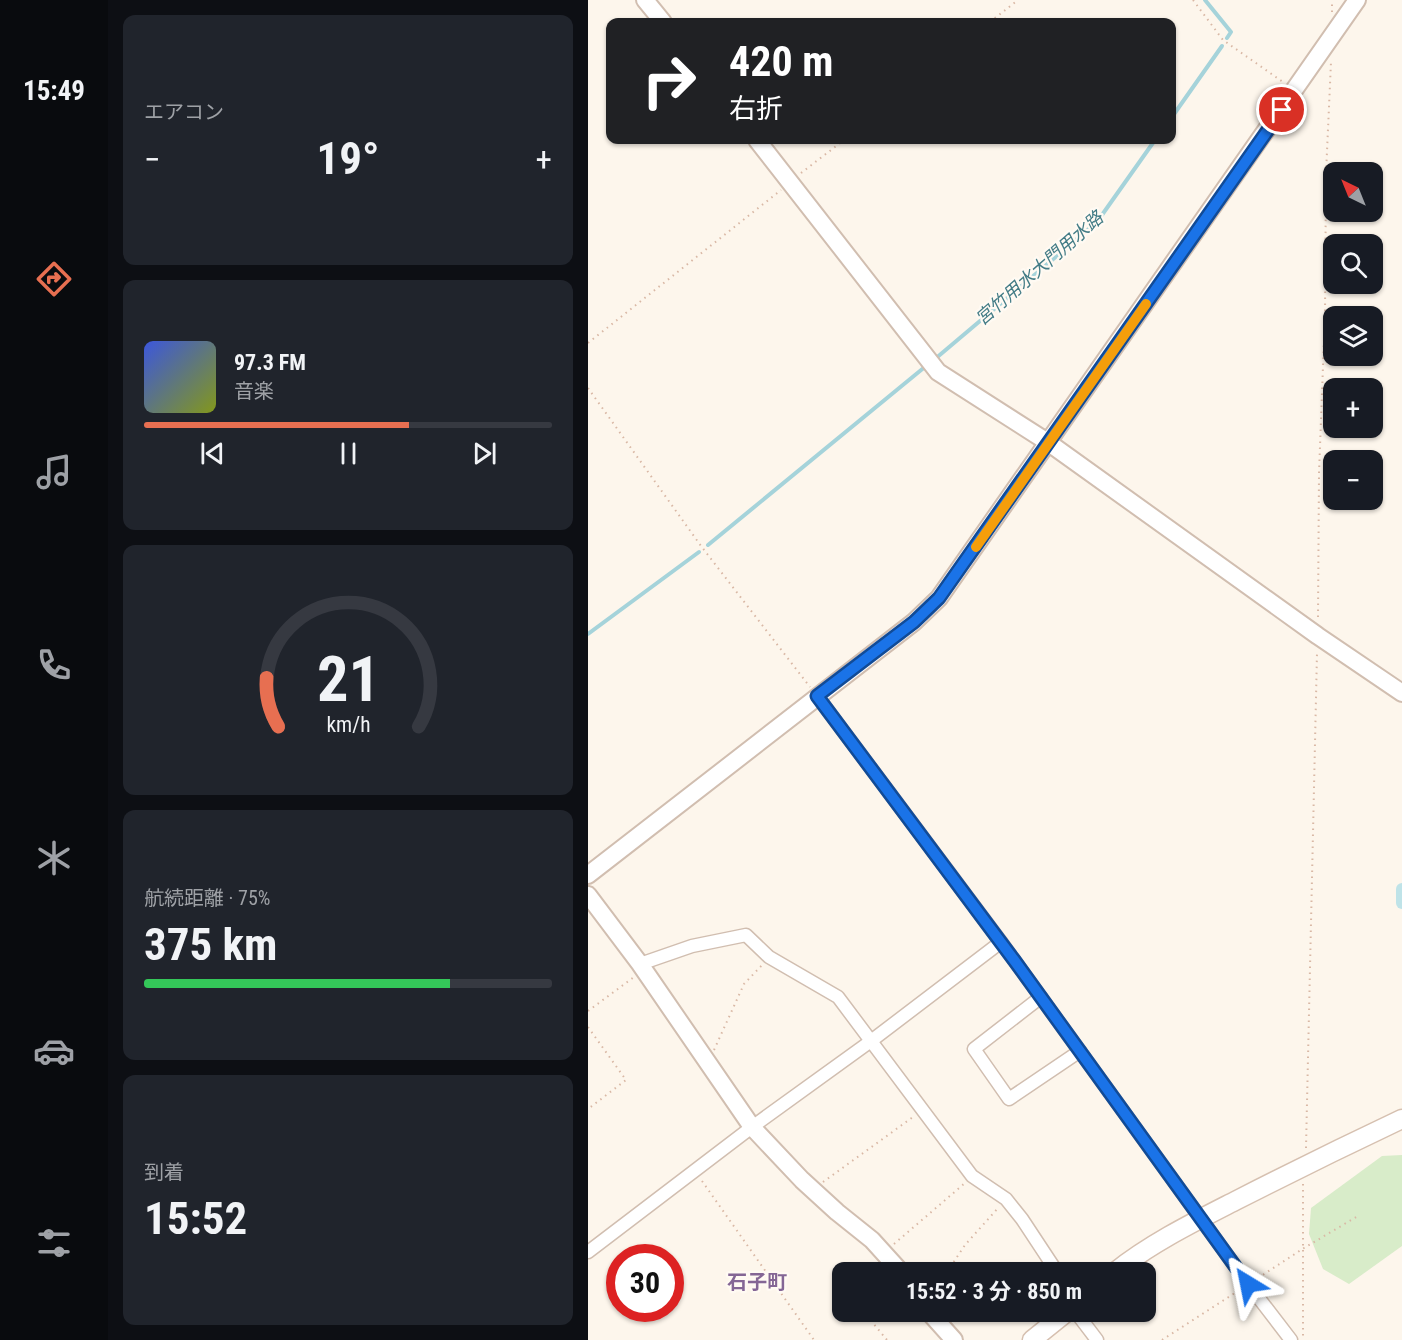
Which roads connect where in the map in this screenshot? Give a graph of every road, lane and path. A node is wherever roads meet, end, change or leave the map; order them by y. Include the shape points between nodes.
1 (645, 0) edge
2 (1018, 0) edge
3 (1193, 0) edge
4 (1358, 0) edge
5 (660, 18) edge
6 (995, 18) edge
7 (1332, 59) dead end
8 (1296, 90) junction
9 (760, 144) edge
10 (839, 144) edge
11 (791, 182) junction
12 (588, 343) edge
13 (588, 388) edge
14 (1049, 443) junction
15 (1318, 636) junction
16 (1402, 693) edge
17 (817, 696) junction
18 (588, 875) edge
19 (588, 895) edge
20 (1001, 942) junction
21 (769, 957) junction
22 (642, 967) junction
23 (1041, 997) junction
24 (588, 1011) edge
25 (588, 1027) edge
26 (871, 1041) junction
27 (1080, 1051) junction
28 (708, 1064) junction
29 (588, 1109) edge
30 (922, 1110) junction
31 (1402, 1119) edge
32 (752, 1127) junction
33 (1306, 1165) junction
34 (695, 1171) junction
35 (972, 1176) junction
36 (813, 1190) junction
37 (1006, 1199) junction
38 (1358, 1216) dead end
39 (1202, 1218) junction
40 (1304, 1248) junction
41 (588, 1252) edge
42 (885, 1252) junction
43 (874, 1262) edge
44 (894, 1262) edge
45 (954, 1262) edge
46 (1050, 1262) edge
47 (1128, 1262) edge
48 (1248, 1284) junction
49 (872, 1322) edge
50 (938, 1322) edge
51 (1054, 1322) edge
52 (1083, 1322) edge
53 (814, 1340) edge
54 (887, 1340) edge
55 (954, 1340) edge
56 (1032, 1340) edge
57 (1097, 1340) edge
58 (1162, 1340) edge
59 (1291, 1340) edge
60 (1303, 1340) edge

1 - 5 street
2 - 6 path
3 - 8 path via 1223,40
4 - 8 street
7 - 15 path via 1326,174
8 - 14 street
9 - 11 street
10 - 11 path
11 - 12 path
11 - 14 street via 938,372
13 - 17 path via 701,546
14 - 15 street
14 - 17 street via 939,598 914,622
15 - 16 street
15 - 33 path
17 - 18 street
17 - 20 street
19 - 22 street
20 - 23 street
20 - 26 street
21 - 22 street via 746,935 692,946
21 - 26 street via 838,997
21 - 28 path via 744,984
22 - 24 path
22 - 28 street
23 - 27 street
23 - 27 street via 974,1049 1009,1099
25 - 29 path via 626,1080
26 - 30 street
26 - 32 street
27 - 39 street
28 - 32 street
30 - 35 street
30 - 36 path
31 - 33 main road
32 - 34 street
32 - 36 street
33 - 39 main road
33 - 40 path
34 - 41 street
34 - 53 path
35 - 37 street
35 - 42 path
36 - 42 street
37 - 45 path
37 - 46 street
38 - 40 path
39 - 47 main road
39 - 48 street
40 - 48 path
40 - 60 path
42 - 43 path
42 - 44 street
48 - 58 path
48 - 59 street
49 - 54 path
50 - 55 street
51 - 56 main road
52 - 57 street

